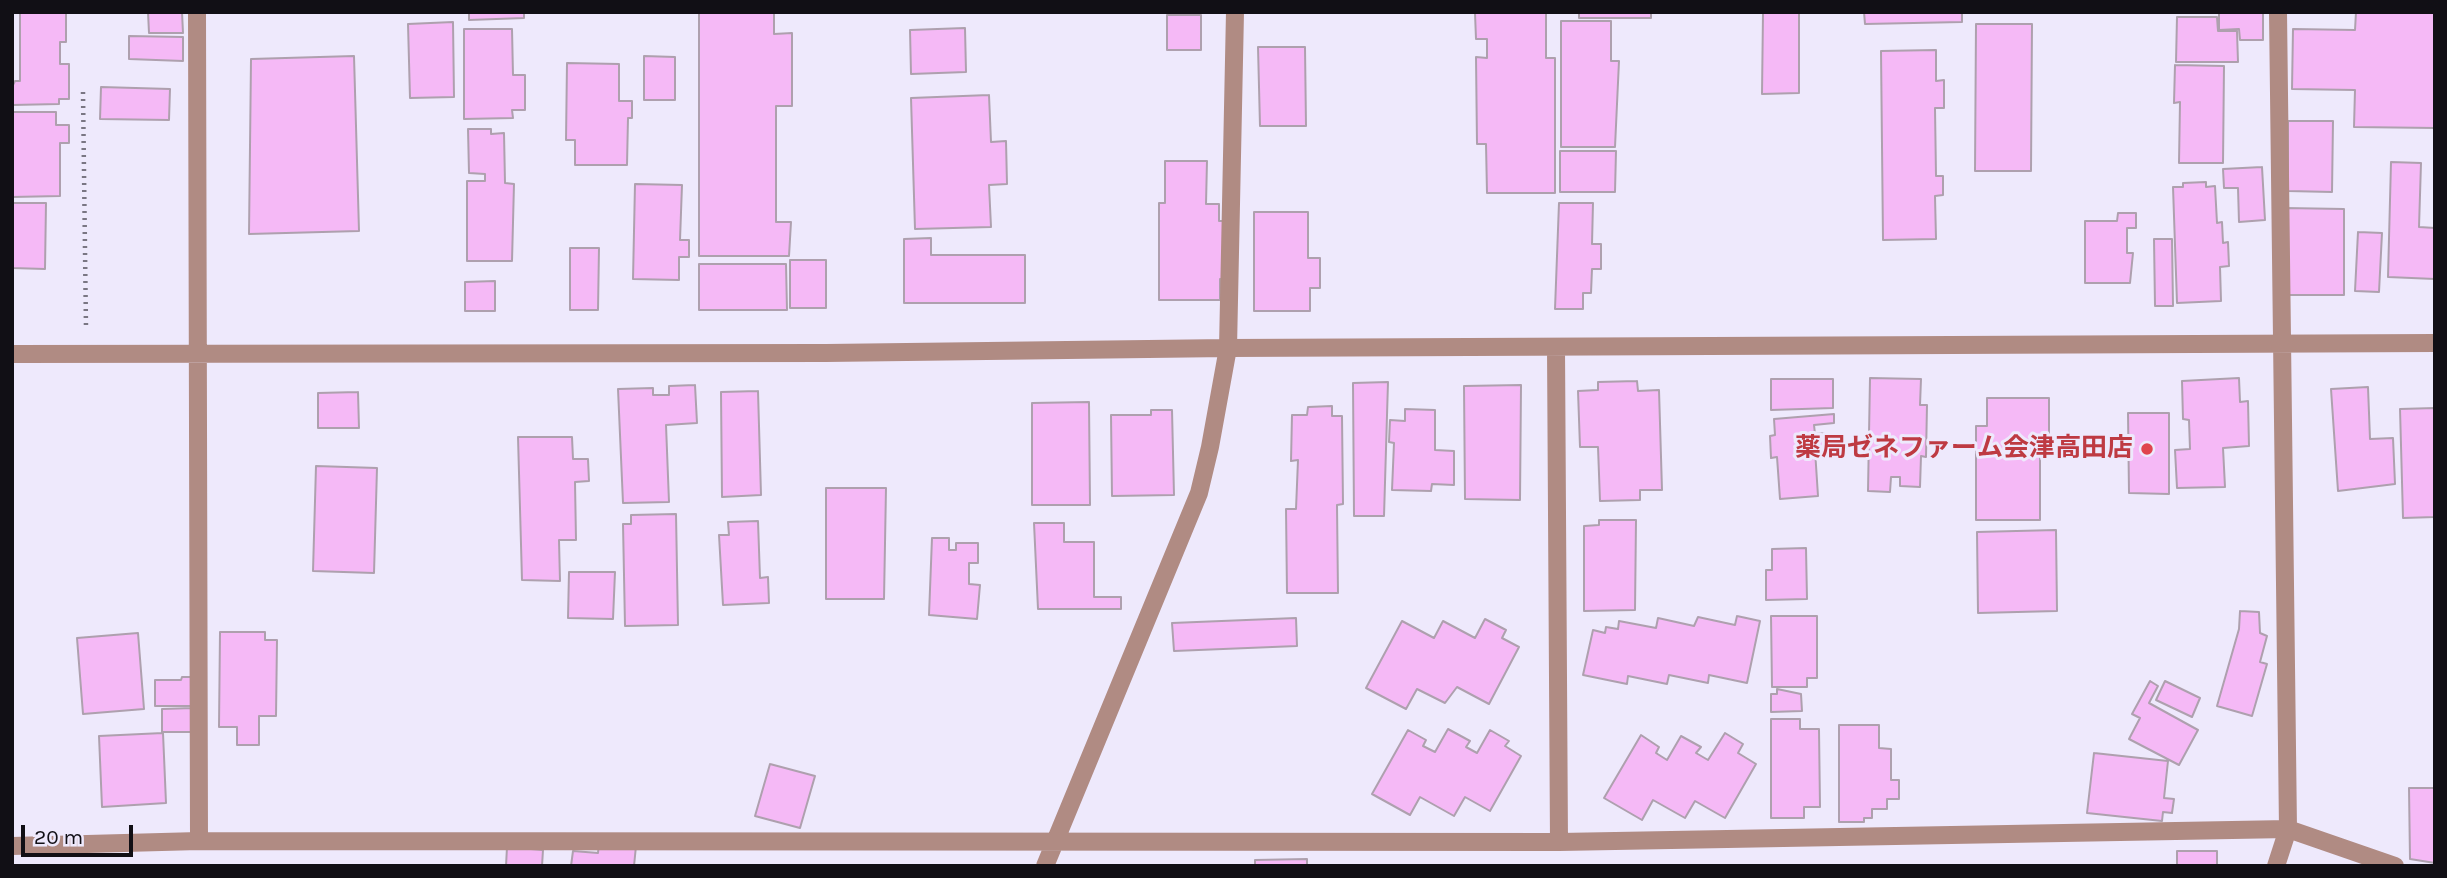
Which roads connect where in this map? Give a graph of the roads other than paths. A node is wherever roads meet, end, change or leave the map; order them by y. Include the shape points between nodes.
1 (198, 12) edge
2 (1235, 12) edge
3 (2278, 12) edge
4 (2281, 342) junction
5 (2435, 343) edge
6 (1228, 348) junction
7 (1556, 348) junction
8 (200, 352) junction
9 (12, 354) edge
10 (2288, 829) junction
11 (199, 841) junction
12 (1559, 842) junction
13 (1055, 843) junction
14 (12, 846) edge
15 (1045, 866) edge
16 (2276, 866) edge
17 (2395, 866) edge

1 - 8 street
2 - 6 street
3 - 4 street
4 - 5 street
4 - 7 street
4 - 10 street
6 - 7 street
6 - 8 street via 798,354
6 - 13 street via 1199,493
7 - 12 street
8 - 9 street
8 - 11 street
10 - 12 street
10 - 16 street
10 - 17 street
11 - 13 street
11 - 14 street
12 - 13 street
13 - 15 street

